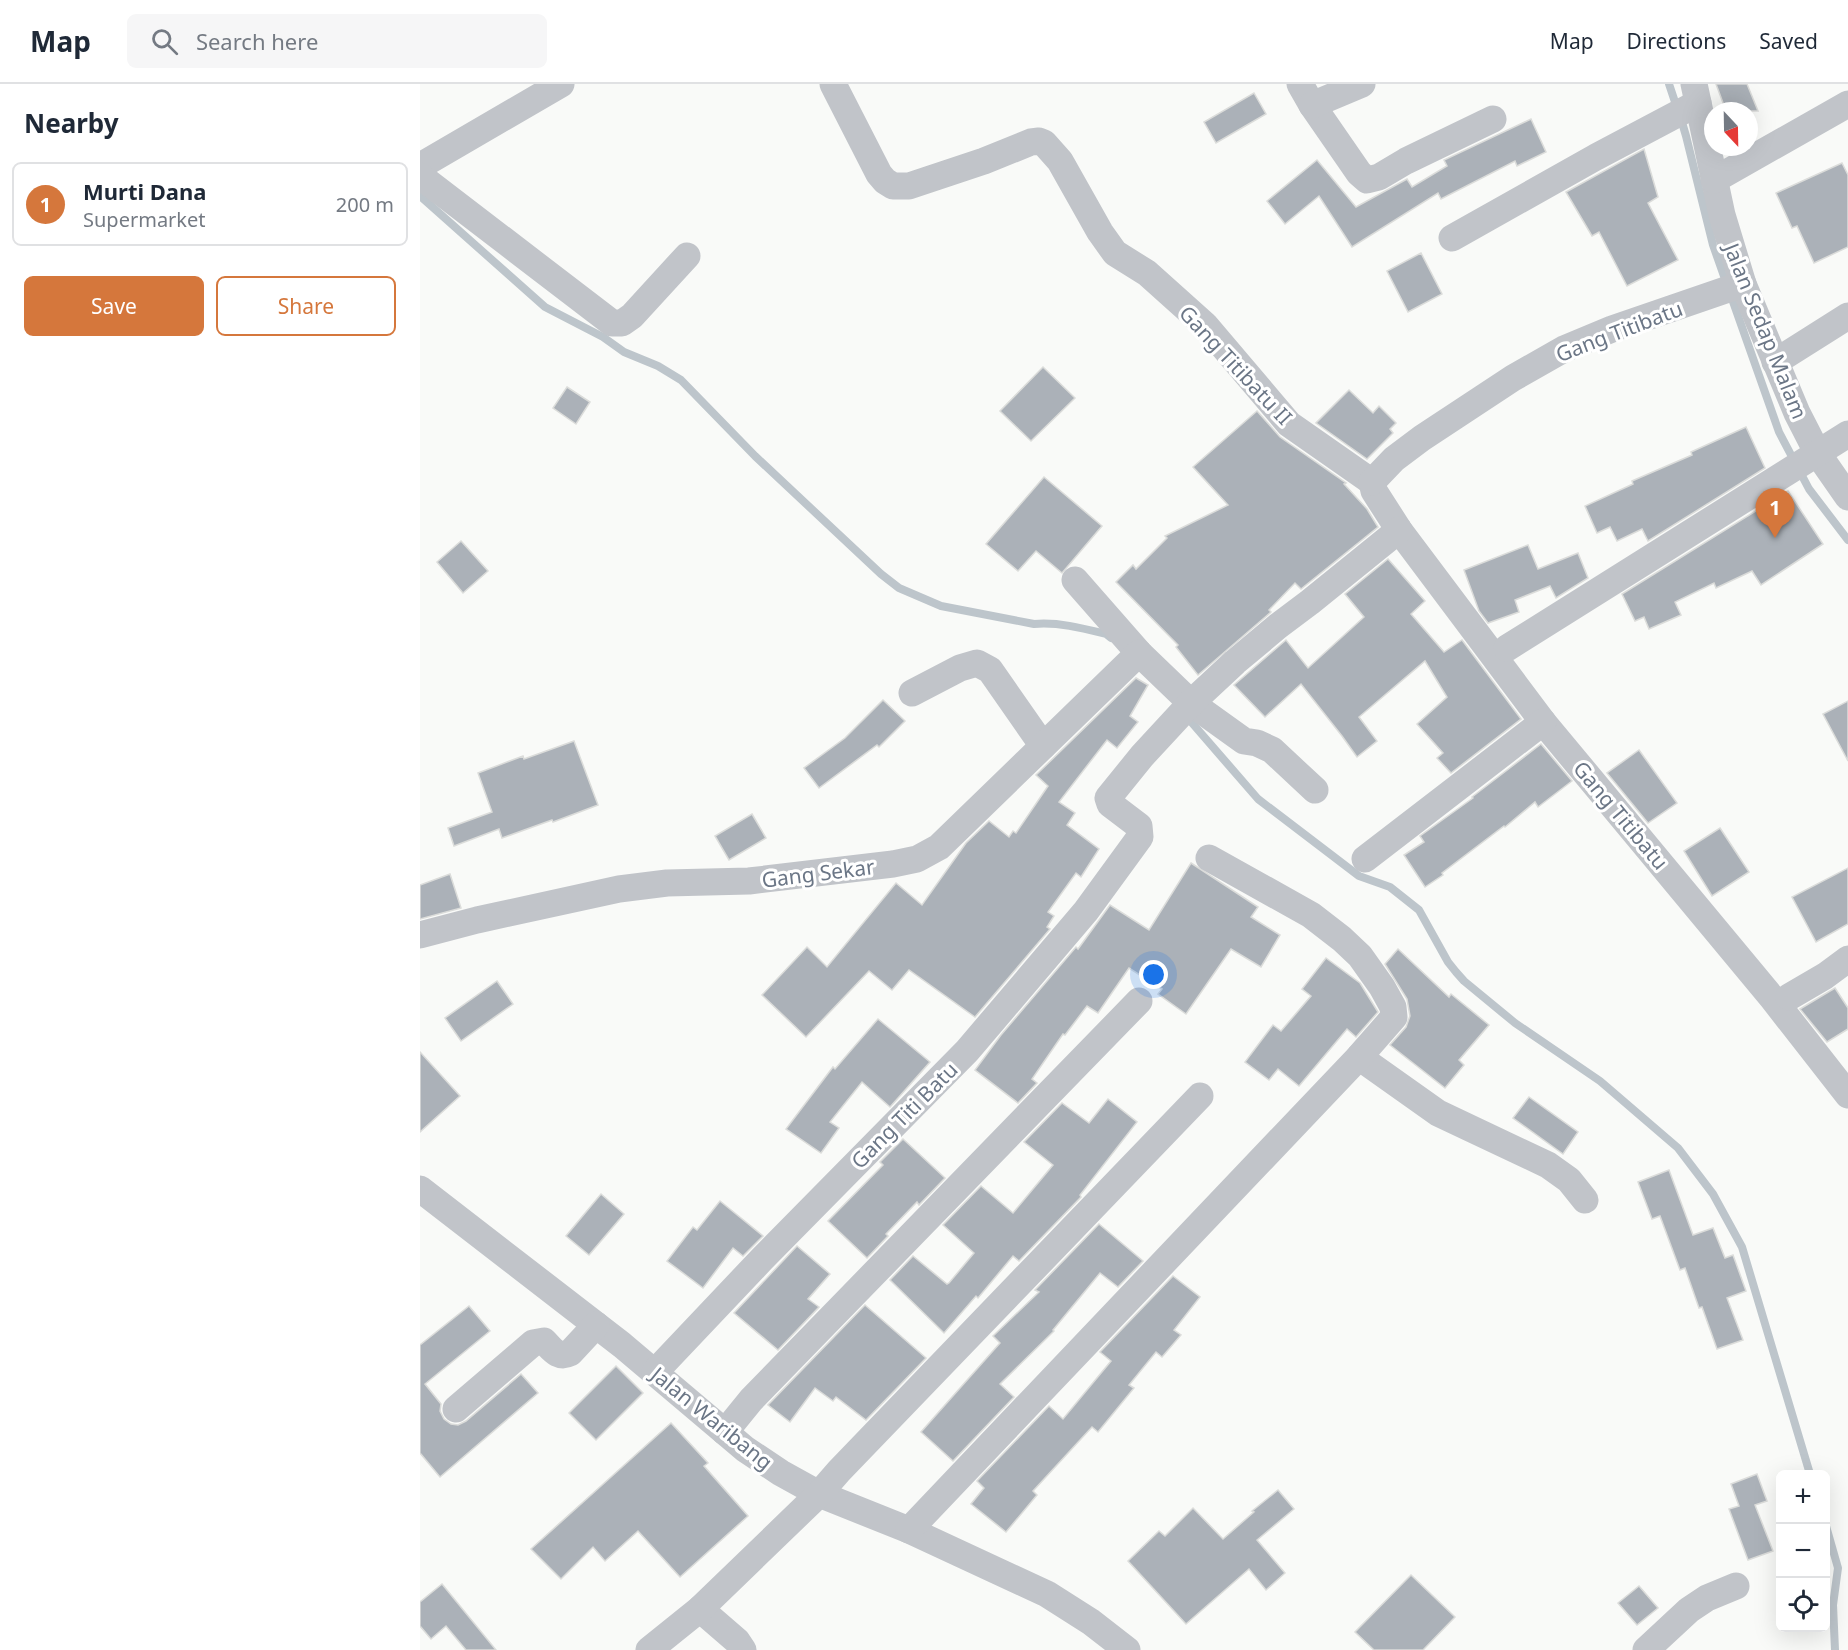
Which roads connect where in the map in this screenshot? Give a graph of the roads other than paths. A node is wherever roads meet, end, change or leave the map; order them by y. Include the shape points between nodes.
1 (561, 84) edge
2 (833, 84) edge
3 (1362, 84) edge
4 (1306, 94) edge
5 (1691, 97) edge
6 (1848, 104) edge
7 (1493, 119) dead end
8 (420, 165) edge
9 (420, 176) edge
10 (1714, 180) junction
11 (1452, 238) dead end
12 (687, 256) dead end
13 (1732, 288) junction
14 (1848, 316) edge
15 (1775, 362) junction
16 (1848, 434) edge
17 (1802, 464) junction
18 (1372, 482) junction
19 (1848, 497) edge
20 (1399, 530) junction
21 (1075, 580) dead end
22 (1507, 648) dead end
23 (1134, 658) junction
24 (912, 693) dead end
25 (1185, 711) junction
26 (1543, 722) junction
27 (1043, 746) junction
28 (1315, 790) dead end
29 (1209, 858) dead end
30 (1365, 859) dead end
31 (420, 935) edge
32 (1848, 959) edge
33 (1790, 997) dead end
34 (1139, 1001) dead end
35 (1359, 1057) junction
36 (1848, 1095) edge
37 (1200, 1096) dead end
38 (420, 1189) edge
39 (1586, 1200) dead end
40 (596, 1325) junction
41 (655, 1372) junction
42 (456, 1409) dead end
43 (725, 1432) junction
44 (819, 1494) junction
45 (909, 1530) junction
46 (1736, 1586) dead end
47 (700, 1609) junction
48 (649, 1650) edge
49 (743, 1650) edge
50 (1127, 1650) edge
51 (1646, 1650) edge

1 - 8 street
2 - 18 street, Gang Titibatu II via 879,174 893,186 909,186 1031,142 1044,143 1060,161 1115,253 1147,273 1205,325 1289,424
3 - 4 street
4 - 7 street via 1367,180
5 - 10 street, Jalan Sedap Malam via 1707,139
5 - 11 street via 1596,157
6 - 10 street
9 - 12 street via 612,322 622,323 632,316
10 - 13 street, Jalan Sedap Malam via 1728,238
13 - 15 street, Jalan Sedap Malam
13 - 18 street, Gang Titibatu via 1612,329 1512,378 1422,438
14 - 15 street
15 - 17 street, Jalan Sedap Malam via 1797,413
16 - 17 street
17 - 19 street, Jalan Sedap Malam
17 - 22 street
18 - 20 street, Gang Titibatu
20 - 25 street via 1269,633
20 - 26 street, Gang Titibatu
21 - 23 street
23 - 25 street
23 - 27 street, Gang Sekar
24 - 27 street via 977,663 990,670
25 - 28 street via 1244,741 1272,750
25 - 41 street, Gang Titi Batu via 1108,796 1110,804 1139,826 1141,833 1086,911 967,1051
26 - 30 street
26 - 36 street, Gang Titibatu
27 - 31 street, Gang Sekar via 939,847 917,859 749,880 667,883 619,890
29 - 35 street via 1311,915 1360,956 1389,998 1394,1013
32 - 33 street
34 - 43 street via 751,1400
35 - 39 street via 1438,1113 1548,1165 1569,1180
35 - 45 street
37 - 44 street
38 - 40 street, Jalan Waribang
40 - 41 street, Jalan Waribang
40 - 42 street via 566,1355 557,1354 544,1341 533,1343
41 - 43 street, Jalan Waribang
43 - 44 street, Jalan Waribang via 781,1473
44 - 45 street, Jalan Waribang
44 - 47 street
45 - 50 street, Jalan Waribang via 1047,1594
46 - 51 street via 1689,1610
47 - 48 street
47 - 49 street

